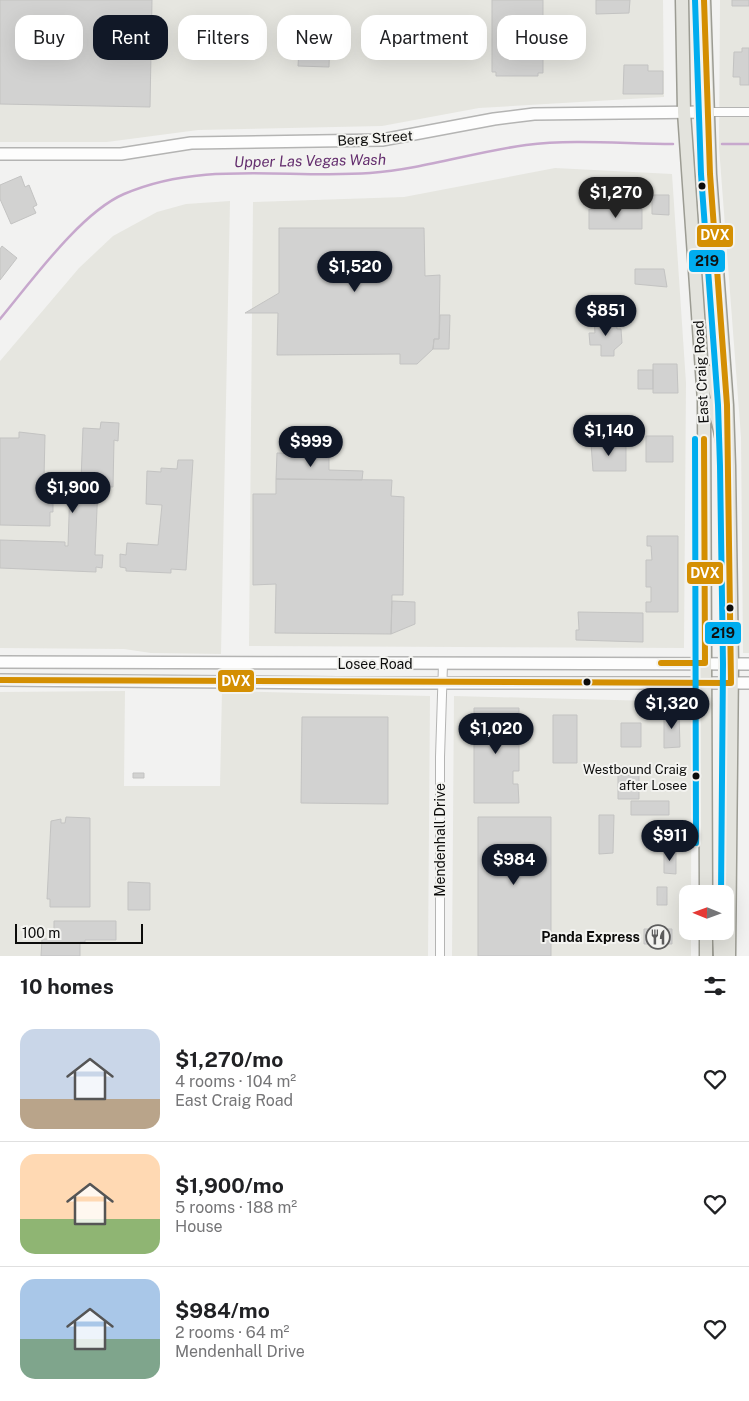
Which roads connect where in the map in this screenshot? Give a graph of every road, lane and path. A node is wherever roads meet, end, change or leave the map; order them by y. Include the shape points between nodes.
1 (682, 0) edge
2 (704, 0) edge
3 (684, 112) junction
4 (706, 112) junction
5 (749, 112) edge
6 (0, 154) edge
7 (702, 368) junction
8 (704, 401) junction
9 (727, 404) junction
10 (729, 466) junction
11 (0, 662) edge
12 (21, 662) junction
13 (705, 663) junction
14 (443, 664) junction
15 (732, 664) junction
16 (749, 664) edge
17 (0, 669) edge
18 (0, 680) edge
19 (705, 682) junction
20 (731, 682) junction
21 (441, 683) junction
22 (749, 683) edge
23 (706, 885) edge
24 (706, 940) edge
25 (719, 940) edge
26 (440, 956) edge
27 (706, 956) edge
28 (720, 956) edge
29 (729, 956) edge

1 - 3 main road, East Craig Road
2 - 4 main road, East Craig Road
3 - 4 main road, Berg Street
3 - 6 main road, Berg Street via 534,114 382,140 191,143 122,154
3 - 7 main road, East Craig Road
4 - 5 street, Berg Street
4 - 9 main road, East Craig Road
7 - 8 main road, East Craig Road
7 - 9 main road via 712,375 717,398
8 - 10 main road via 716,414
8 - 13 main road, East Craig Road
9 - 10 main road, East Craig Road
10 - 15 main road, East Craig Road
11 - 12 main road, Losee Road
12 - 14 main road, Losee Road
12 - 17 main road
13 - 14 main road, Losee Road
13 - 15 main road, Losee Road
13 - 19 main road, East Craig Road
14 - 21 street, Mendenhall Drive
15 - 16 main road, Losee Road
15 - 20 main road, East Craig Road
18 - 21 main road, Losee Road
19 - 20 main road, Losee Road
19 - 21 main road, Losee Road
19 - 23 main road, East Craig Road
20 - 22 main road, Losee Road
20 - 29 main road, East Craig Road
21 - 26 street, Mendenhall Drive
24 - 27 main road
25 - 28 main road

